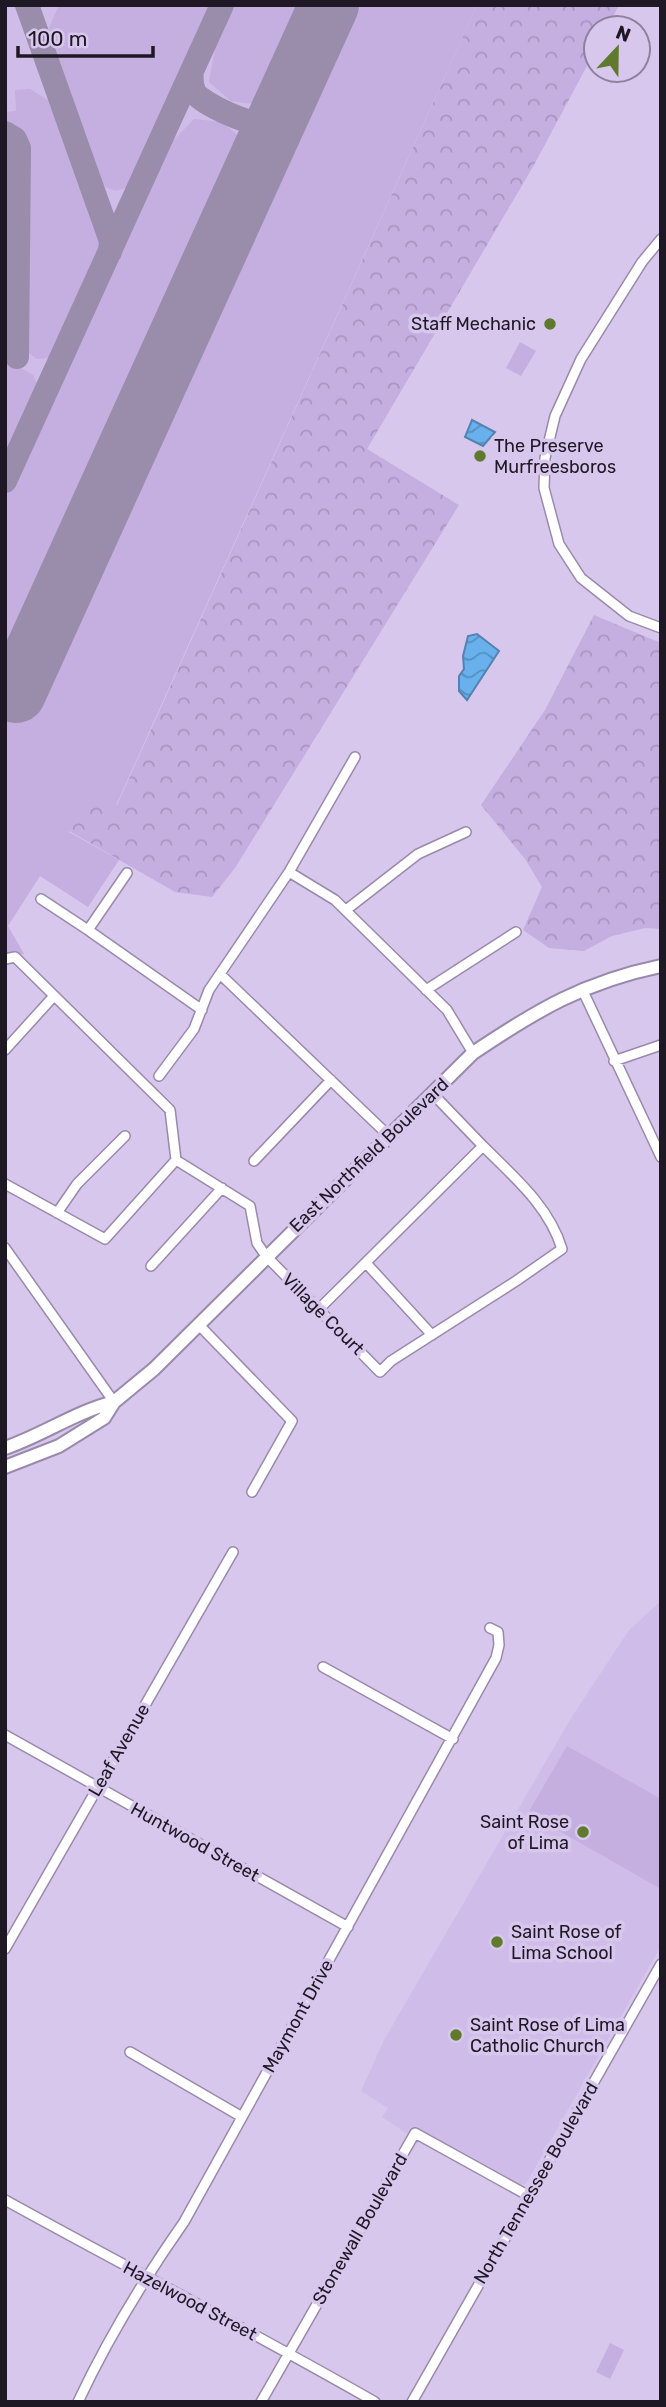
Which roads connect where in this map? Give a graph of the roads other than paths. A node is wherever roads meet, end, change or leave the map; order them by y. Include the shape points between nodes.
1 (661, 239) edge
2 (661, 628) edge
3 (355, 757) dead end
4 (466, 832) dead end
5 (127, 873) dead end
6 (289, 873) junction
7 (41, 899) dead end
8 (346, 910) junction
9 (88, 930) junction
10 (516, 932) dead end
11 (5, 959) edge
12 (661, 966) edge
13 (220, 974) junction
14 (582, 989) junction
15 (426, 990) junction
16 (53, 997) junction
17 (202, 1010) junction
18 (661, 1045) edge
19 (5, 1050) edge
20 (473, 1053) junction
21 (614, 1061) junction
22 (159, 1076) dead end
23 (331, 1080) junction
24 (432, 1093) junction
25 (125, 1136) dead end
26 (389, 1136) junction
27 (483, 1146) junction
28 (661, 1157) edge
29 (176, 1160) junction
30 (254, 1161) dead end
31 (5, 1184) edge
32 (222, 1188) junction
33 (57, 1213) junction
34 (5, 1248) edge
35 (266, 1256) junction
36 (366, 1263) junction
37 (150, 1266) dead end
38 (319, 1309) junction
39 (198, 1324) junction
40 (432, 1335) junction
41 (114, 1402) junction
42 (5, 1448) edge
43 (5, 1467) edge
44 (252, 1492) dead end
45 (233, 1552) dead end
46 (490, 1628) dead end
47 (323, 1667) dead end
48 (5, 1735) edge
49 (453, 1739) junction
50 (97, 1788) junction
51 (348, 1927) junction
52 (5, 1949) edge
53 (661, 1964) edge
54 (130, 2052) dead end
55 (242, 2117) junction
56 (528, 2196) junction
57 (5, 2200) edge
58 (146, 2278) junction
59 (289, 2353) junction
60 (78, 2402) edge
61 (261, 2402) edge
62 (375, 2402) edge
63 (412, 2402) edge

1 - 2 street via 581,359 555,416 545,458 544,488 559,544 581,578 629,616
3 - 6 street
4 - 8 street via 418,854
5 - 9 street
6 - 8 street
6 - 13 street
7 - 9 street
8 - 15 street
9 - 17 street
10 - 15 street
11 - 16 street via 15,957
12 - 14 main road, East Northfield Boulevard
13 - 17 street
13 - 23 street
14 - 20 main road, East Northfield Boulevard via 528,1016
14 - 21 street
15 - 20 street via 447,1010
16 - 19 street
16 - 29 street via 170,1110
17 - 22 street via 194,1029
18 - 21 street
20 - 24 main road, East Northfield Boulevard
21 - 28 street
23 - 26 street
23 - 30 street
24 - 26 main road, East Northfield Boulevard
24 - 27 street
25 - 33 street via 77,1184
26 - 35 main road, East Northfield Boulevard
27 - 36 street
27 - 40 street via 536,1199 562,1249
29 - 32 street
29 - 33 street via 105,1239
31 - 33 street
32 - 35 street via 250,1206 257,1243
32 - 37 street
34 - 41 street
35 - 38 street, Village Court
35 - 39 main road, East Northfield Boulevard
36 - 38 street
36 - 40 street
38 - 40 street, Village Court via 380,1372
39 - 41 main road, East Northfield Boulevard
39 - 44 street via 292,1422
41 - 42 main road, East Northfield Boulevard via 88,1409
41 - 43 main road, East Northfield Boulevard via 104,1418 59,1446
45 - 50 street, Leaf Avenue
46 - 49 street, Maymont Drive via 498,1632 496,1658
47 - 49 street
48 - 50 street, Huntwood Street
49 - 51 street, Maymont Drive
50 - 51 street, Huntwood Street
50 - 52 street, Leaf Avenue
51 - 55 street, Maymont Drive
53 - 56 street, North Tennessee Boulevard
54 - 55 street
55 - 58 street, Maymont Drive
56 - 59 street, Stonewall Boulevard via 415,2133
56 - 63 street, North Tennessee Boulevard
57 - 58 street, Hazelwood Street
58 - 59 street, Hazelwood Street
58 - 60 street, Maymont Drive
59 - 61 street, Stonewall Boulevard
59 - 62 street, Hazelwood Street

